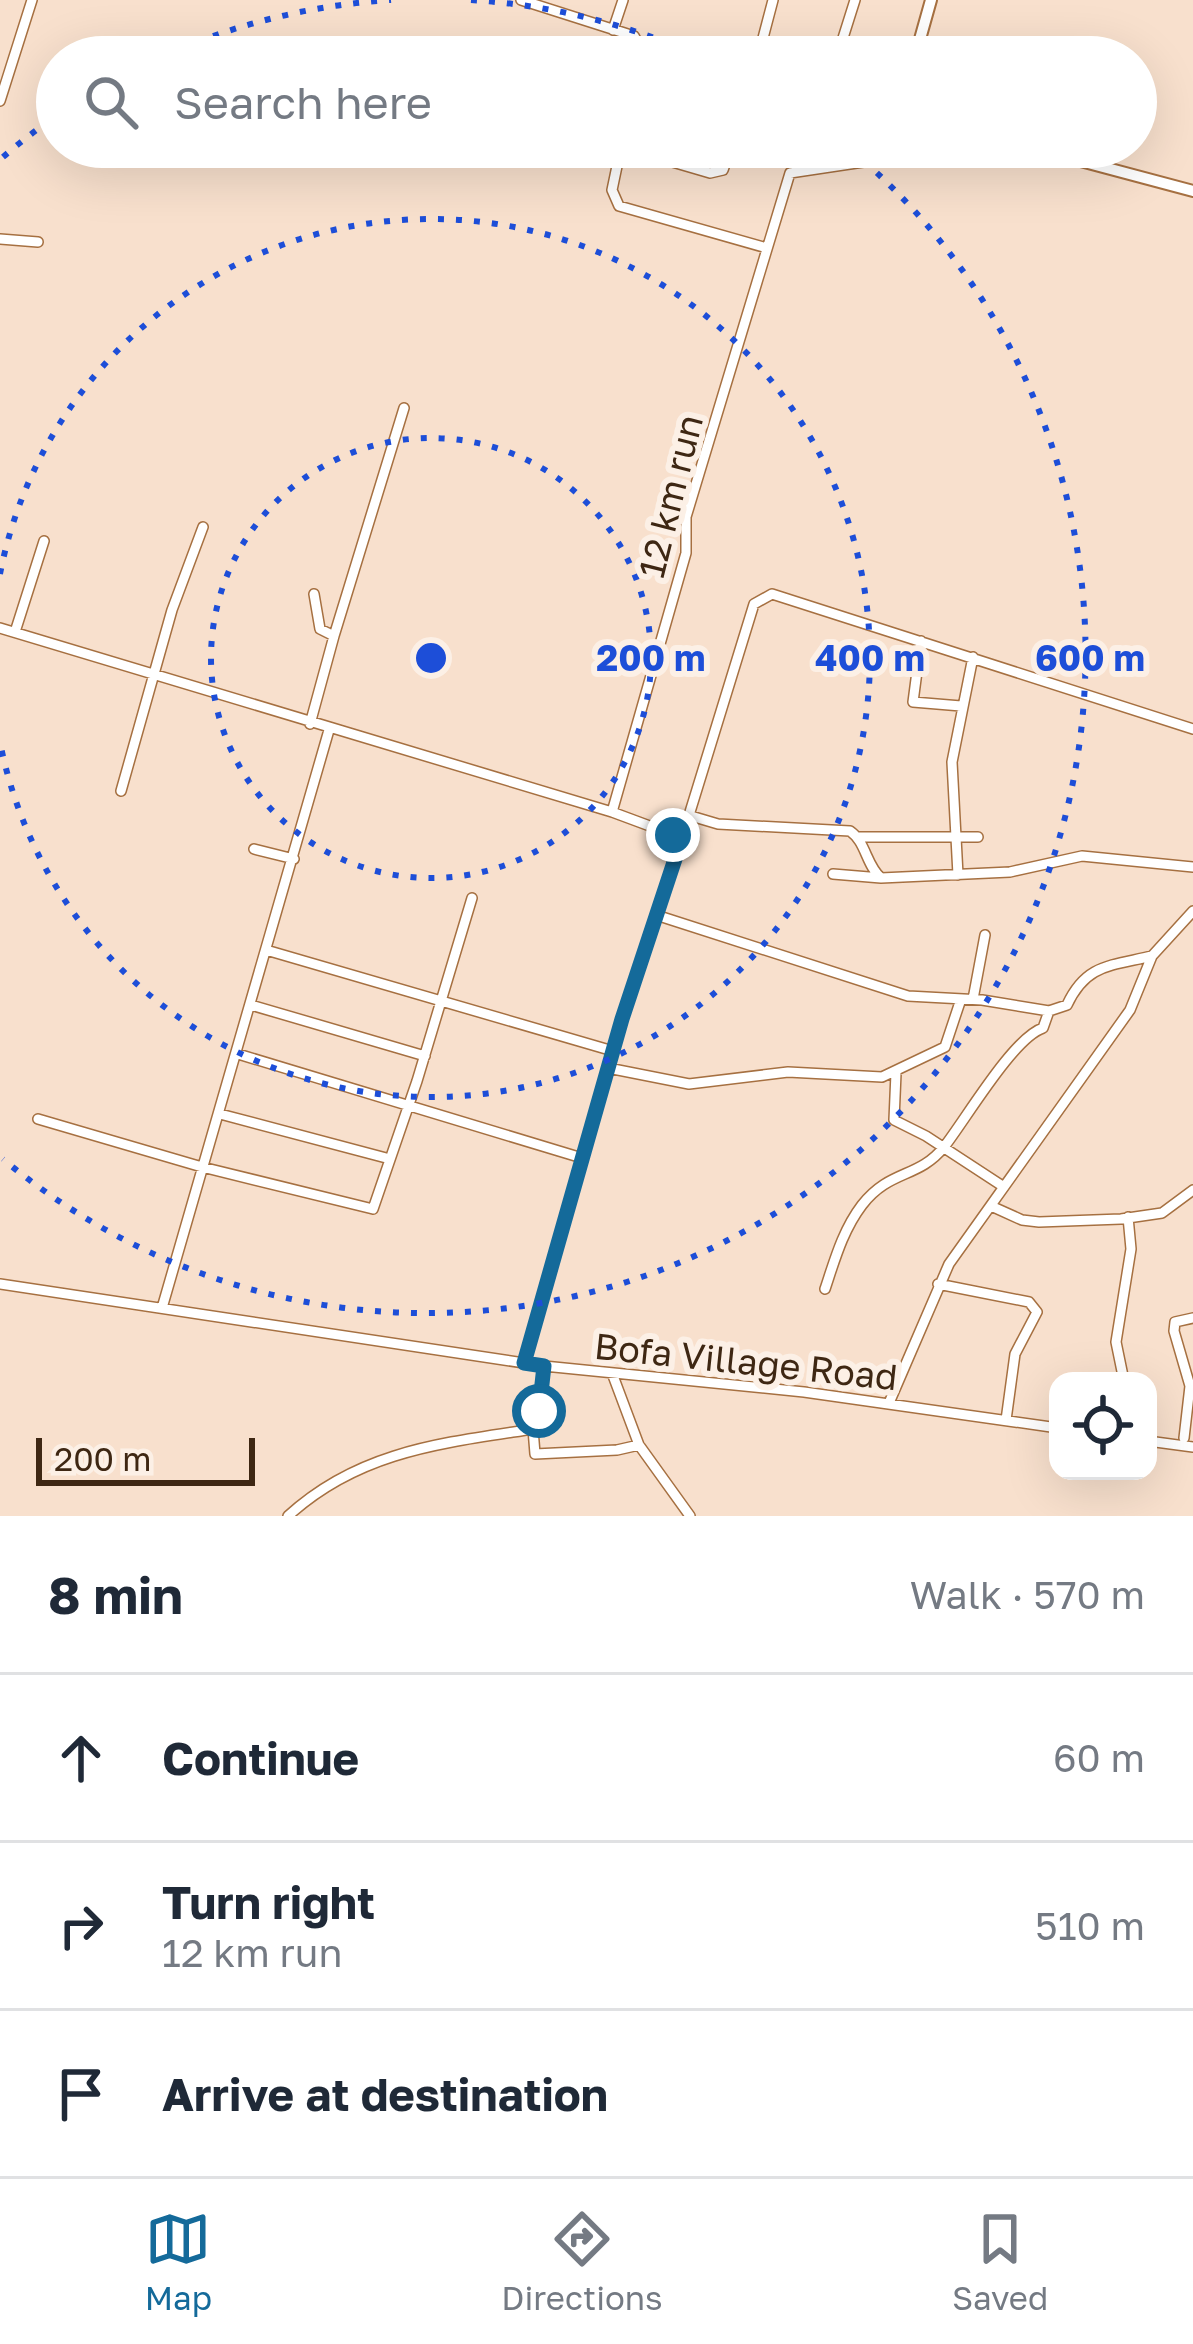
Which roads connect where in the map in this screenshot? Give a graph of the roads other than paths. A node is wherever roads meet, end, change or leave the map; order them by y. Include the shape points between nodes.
1 (32, 0) edge
2 (521, 0) edge
3 (623, 0) edge
4 (773, 0) edge
5 (855, 0) edge
6 (931, 0) edge
7 (613, 30) junction
8 (634, 36) edge
9 (764, 36) edge
10 (844, 36) edge
11 (921, 36) edge
12 (0, 101) edge
13 (616, 168) edge
14 (823, 168) edge
15 (1107, 168) edge
16 (1193, 191) edge
17 (0, 239) edge
18 (38, 242) dead end
19 (767, 248) junction
20 (404, 408) dead end
21 (203, 527) dead end
22 (44, 541) dead end
23 (314, 594) dead end
24 (0, 628) edge
25 (15, 632) junction
26 (334, 636) junction
27 (921, 641) junction
28 (973, 657) junction
29 (153, 675) junction
30 (961, 706) junction
31 (310, 724) junction
32 (1193, 729) edge
33 (328, 730) junction
34 (121, 791) dead end
35 (612, 812) junction
36 (691, 817) junction
37 (858, 837) junction
38 (956, 837) junction
39 (978, 837) dead end
40 (682, 838) junction
41 (254, 849) dead end
42 (294, 859) junction
43 (1193, 867) edge
44 (832, 874) dead end
45 (958, 875) junction
46 (881, 878) junction
47 (472, 898) dead end
48 (1193, 911) edge
49 (656, 915) junction
50 (985, 935) dead end
51 (266, 950) junction
52 (1152, 956) junction
53 (961, 999) junction
54 (974, 999) junction
55 (441, 1000) junction
56 (250, 1005) junction
57 (1048, 1011) junction
58 (613, 1051) junction
59 (238, 1054) junction
60 (425, 1056) junction
61 (608, 1068) junction
62 (896, 1072) junction
63 (408, 1106) junction
64 (220, 1114) junction
65 (38, 1119) dead end
66 (943, 1149) junction
67 (582, 1158) junction
68 (390, 1159) junction
69 (202, 1167) junction
70 (1004, 1187) junction
71 (1193, 1190) edge
72 (991, 1206) junction
73 (1128, 1217) junction
74 (0, 1284) edge
75 (938, 1284) junction
76 (825, 1289) dead end
77 (162, 1308) junction
78 (1193, 1318) edge
79 (524, 1363) junction
80 (544, 1366) junction
81 (1122, 1372) edge
82 (613, 1373) junction
83 (889, 1402) junction
84 (1006, 1420) junction
85 (1049, 1427) edge
86 (533, 1430) junction
87 (1184, 1438) dead end
88 (1157, 1442) edge
89 (639, 1445) junction
90 (1193, 1447) edge
91 (288, 1516) edge
92 (690, 1516) edge

1 - 12 street
2 - 7 street
3 - 7 street
4 - 9 street
5 - 10 street
6 - 11 street
7 - 8 street
13 - 19 street via 611,190 619,206
14 - 19 street, 12 km run via 790,173
15 - 16 street
17 - 18 street
19 - 35 street, 12 km run via 686,517 686,554
20 - 26 street
21 - 29 street
22 - 25 street
23 - 26 street via 320,629
24 - 25 street
25 - 29 street
26 - 31 street
27 - 28 street
27 - 30 street via 913,702
27 - 36 street via 772,594 761,598 736,656
28 - 30 street
28 - 32 street
29 - 31 street
29 - 34 street
30 - 38 street via 952,762
31 - 33 street
33 - 35 street
33 - 42 street
35 - 40 street
36 - 37 street
36 - 40 street
37 - 38 street
37 - 46 street
38 - 39 street
38 - 45 street
40 - 49 street
41 - 42 street
42 - 51 street
43 - 45 street via 1082,856
44 - 46 street
45 - 46 street
47 - 55 street
48 - 52 street
49 - 53 street via 908,996
49 - 58 street
50 - 54 street
51 - 55 street
51 - 56 street
52 - 57 street via 1094,970 1066,1006
52 - 70 street via 1130,1010
53 - 54 street
53 - 62 street via 945,1047
54 - 57 street
55 - 58 street
55 - 60 street
56 - 59 street
56 - 60 street
57 - 66 street via 1043,1028 1019,1043
58 - 61 street
59 - 63 street
59 - 64 street
60 - 63 street
61 - 62 street via 689,1084 788,1072
61 - 67 street
62 - 66 street via 895,1120
63 - 67 street
63 - 68 street
64 - 68 street
64 - 69 street
65 - 69 street
66 - 70 street
66 - 76 street via 870,1195 843,1234
67 - 79 street
68 - 69 street via 374,1209
69 - 77 street
70 - 72 street
71 - 73 street via 1162,1213
72 - 73 street via 1039,1222
72 - 75 street
73 - 81 street via 1131,1249 1116,1342
74 - 77 street, Bofa Village Road
75 - 83 street
75 - 84 street via 1029,1302 1037,1312 1015,1354
77 - 79 street, Bofa Village Road
78 - 87 street via 1175,1322 1174,1330 1190,1386
79 - 80 street, Bofa Village Road
80 - 82 street, Bofa Village Road
80 - 86 street
82 - 83 street, Bofa Village Road
82 - 89 street
83 - 84 street, Bofa Village Road
84 - 85 street, Bofa Village Road
86 - 89 street via 535,1454
86 - 91 street via 374,1460
88 - 90 street
89 - 92 street

